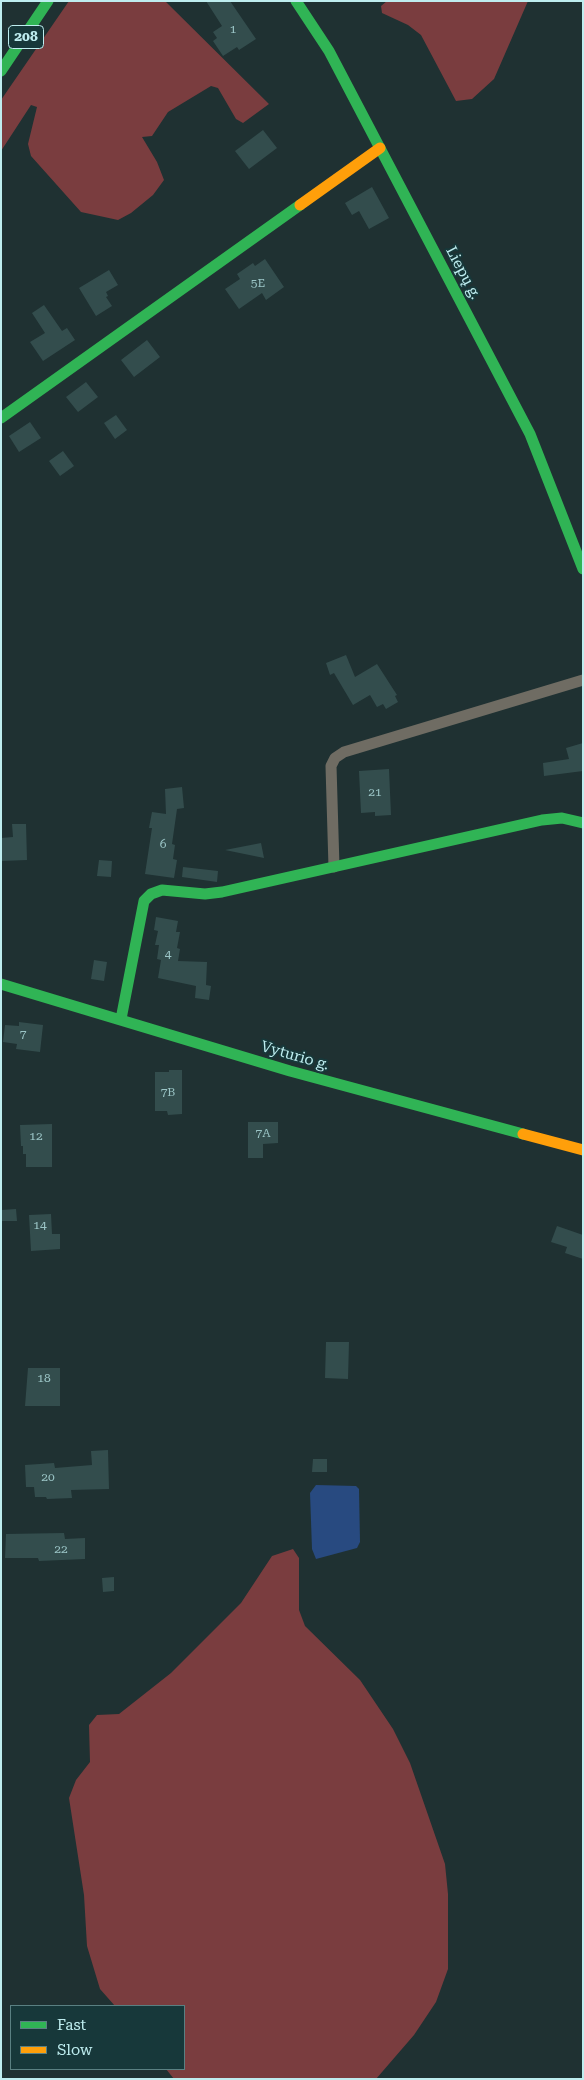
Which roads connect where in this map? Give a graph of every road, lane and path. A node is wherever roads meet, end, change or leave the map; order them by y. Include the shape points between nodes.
1 (48, 1) edge
2 (296, 1) edge
3 (1, 71) edge
4 (380, 148) junction
5 (1, 418) edge
6 (583, 569) edge
7 (583, 680) edge
8 (583, 823) edge
9 (334, 867) junction
10 (1, 984) edge
11 (120, 1019) junction
12 (583, 1150) edge

1 - 3 main road, 208
2 - 4 main road, Liepų g. via 329,51
4 - 5 main road
4 - 6 main road, Liepų g. via 530,434
7 - 9 street via 344,752 335,758 331,766
8 - 9 main road via 562,818 542,820
9 - 11 main road via 205,894 162,890 151,894 144,901
10 - 11 main road, Vyturio g.
11 - 12 main road, Vyturio g. via 290,1071

